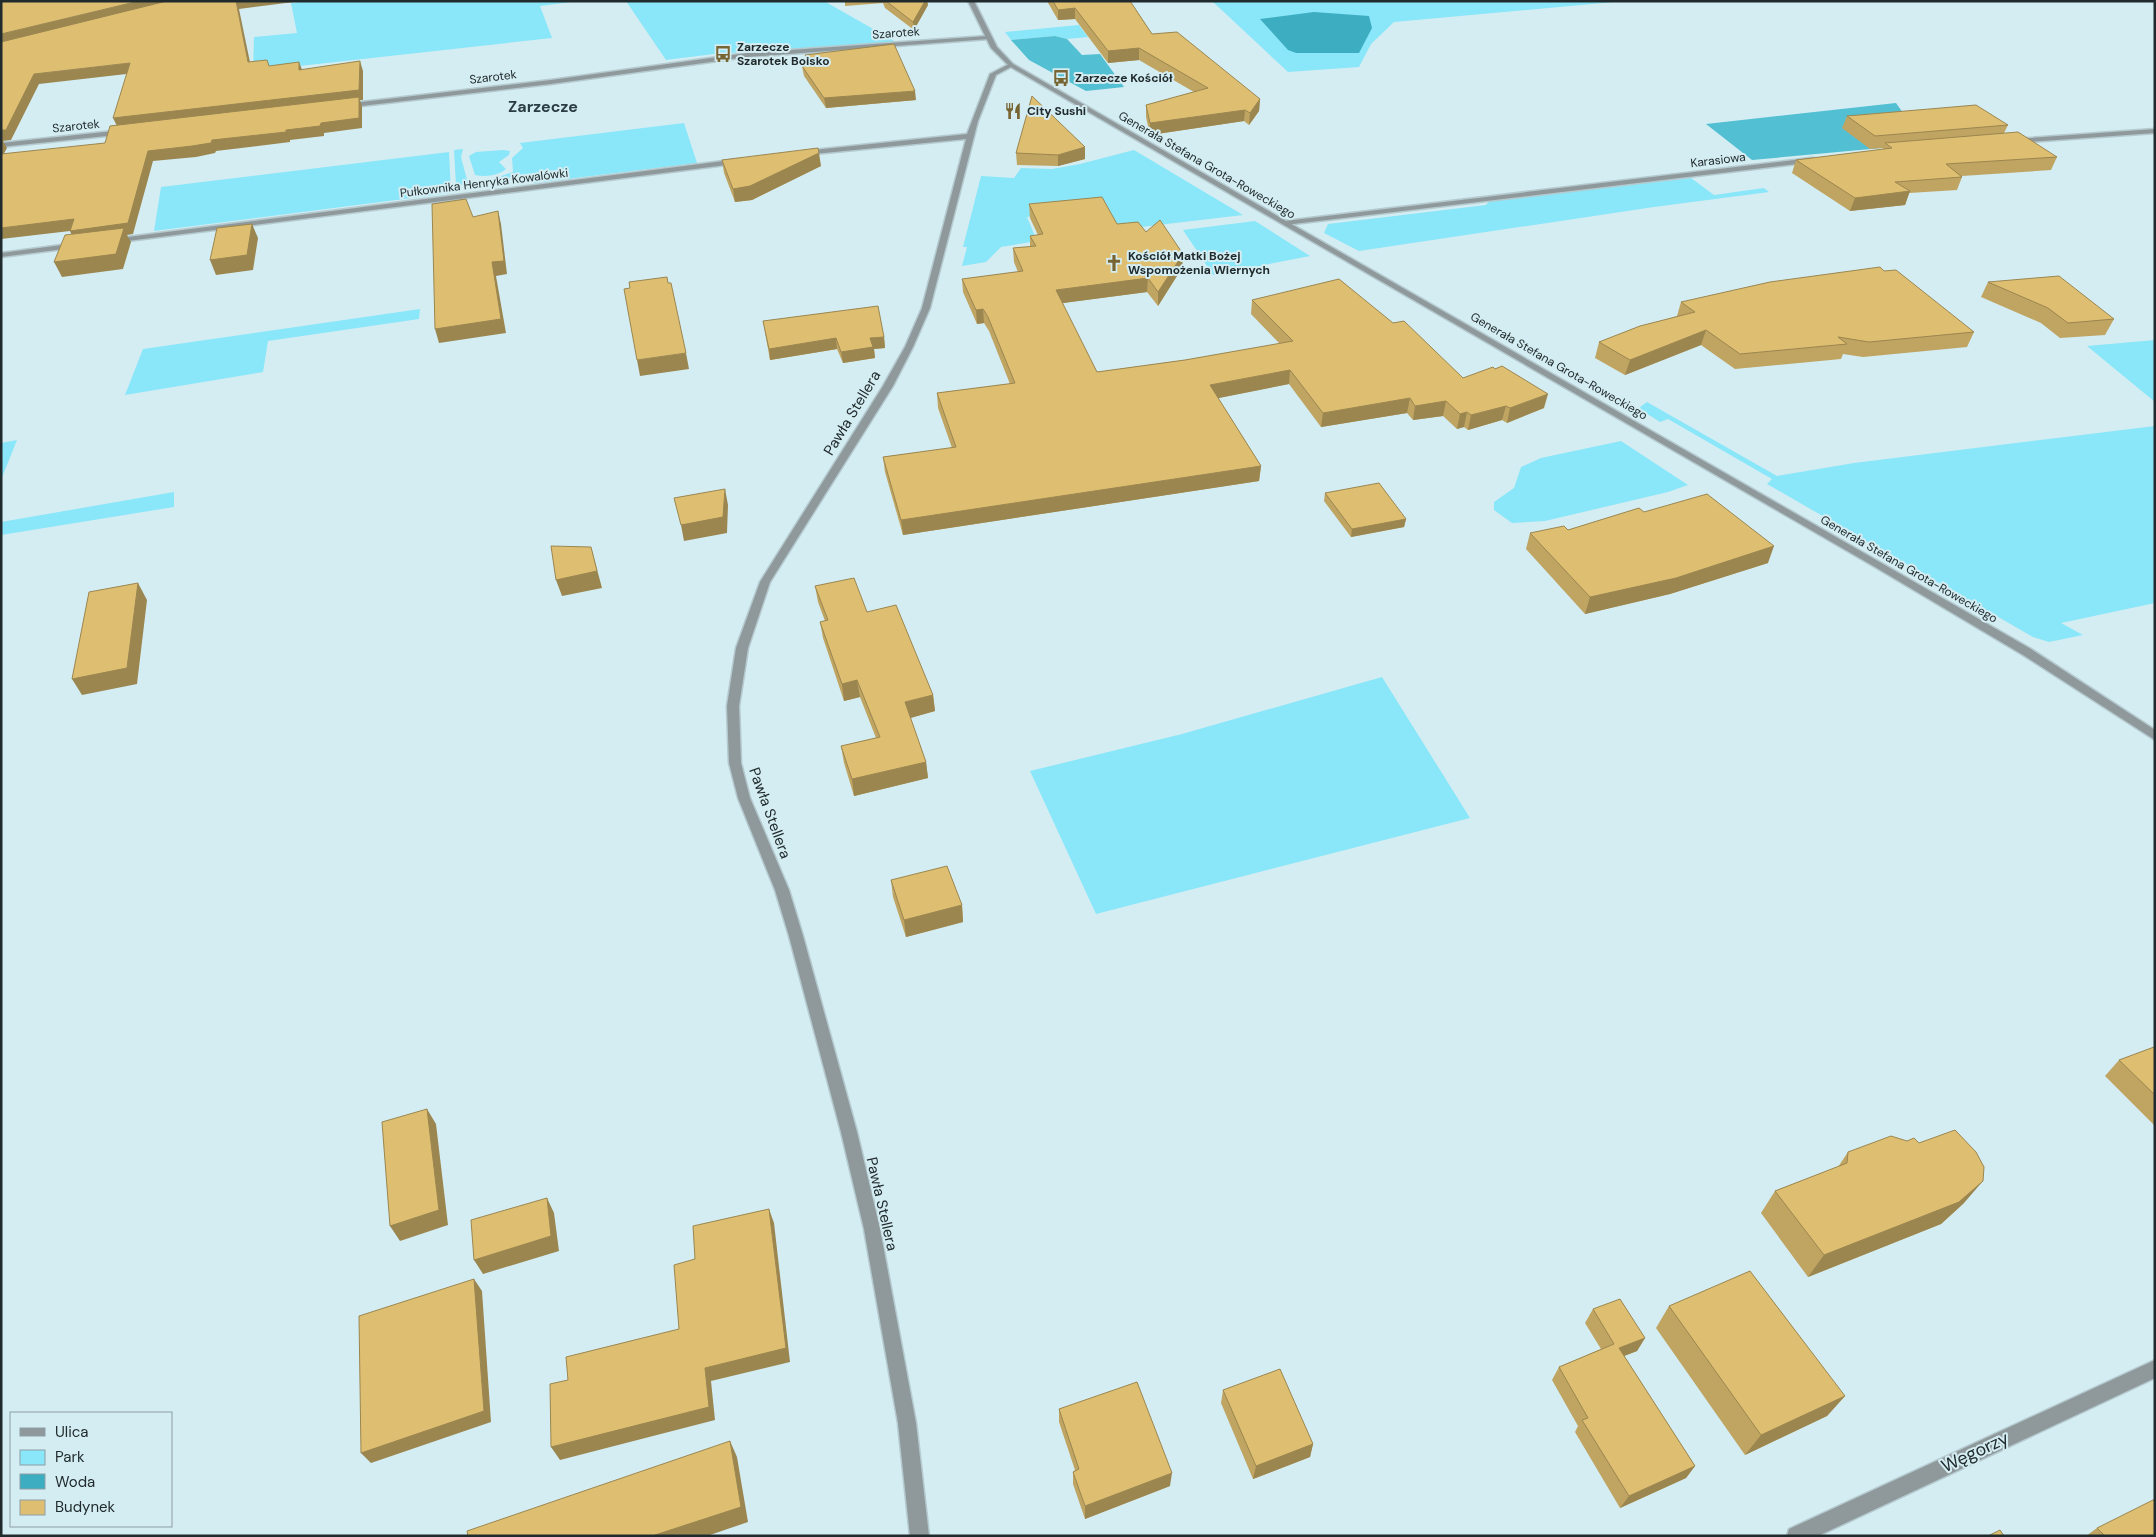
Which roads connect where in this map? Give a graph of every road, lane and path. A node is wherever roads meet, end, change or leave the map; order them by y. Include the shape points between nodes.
1 (970, 1) edge
2 (988, 38) junction
3 (1011, 65) junction
4 (334, 107) edge
5 (134, 131) edge
6 (2155, 131) edge
7 (970, 136) junction
8 (2007, 141) edge
9 (1, 145) edge
10 (792, 155) edge
11 (747, 160) edge
12 (1816, 160) edge
13 (1285, 223) junction
14 (99, 243) edge
15 (89, 244) edge
16 (1, 255) edge
17 (2155, 736) edge
18 (2155, 1369) edge
19 (920, 1536) edge
20 (1796, 1536) edge

1 - 2 street, Generała Stefana Grota-Roweckiego
2 - 3 street, Generała Stefana Grota-Roweckiego
2 - 4 street, Szarotek via 747,55
3 - 7 street, Pawła Stellera via 993,74
3 - 13 street, Generała Stefana Grota-Roweckiego
5 - 9 street, Szarotek
6 - 8 street
7 - 10 street
7 - 19 street, Pawła Stellera via 926,308 888,386 765,582 742,648 733,706 735,763 744,798 779,881 793,927 872,1229 907,1423
11 - 14 street, Pułkownika Henryka Kowalówki
12 - 13 street, Karasiowa
13 - 17 street, Generała Stefana Grota-Roweckiego via 1888,570 2027,652
15 - 16 street
18 - 20 street, Węgorzy

